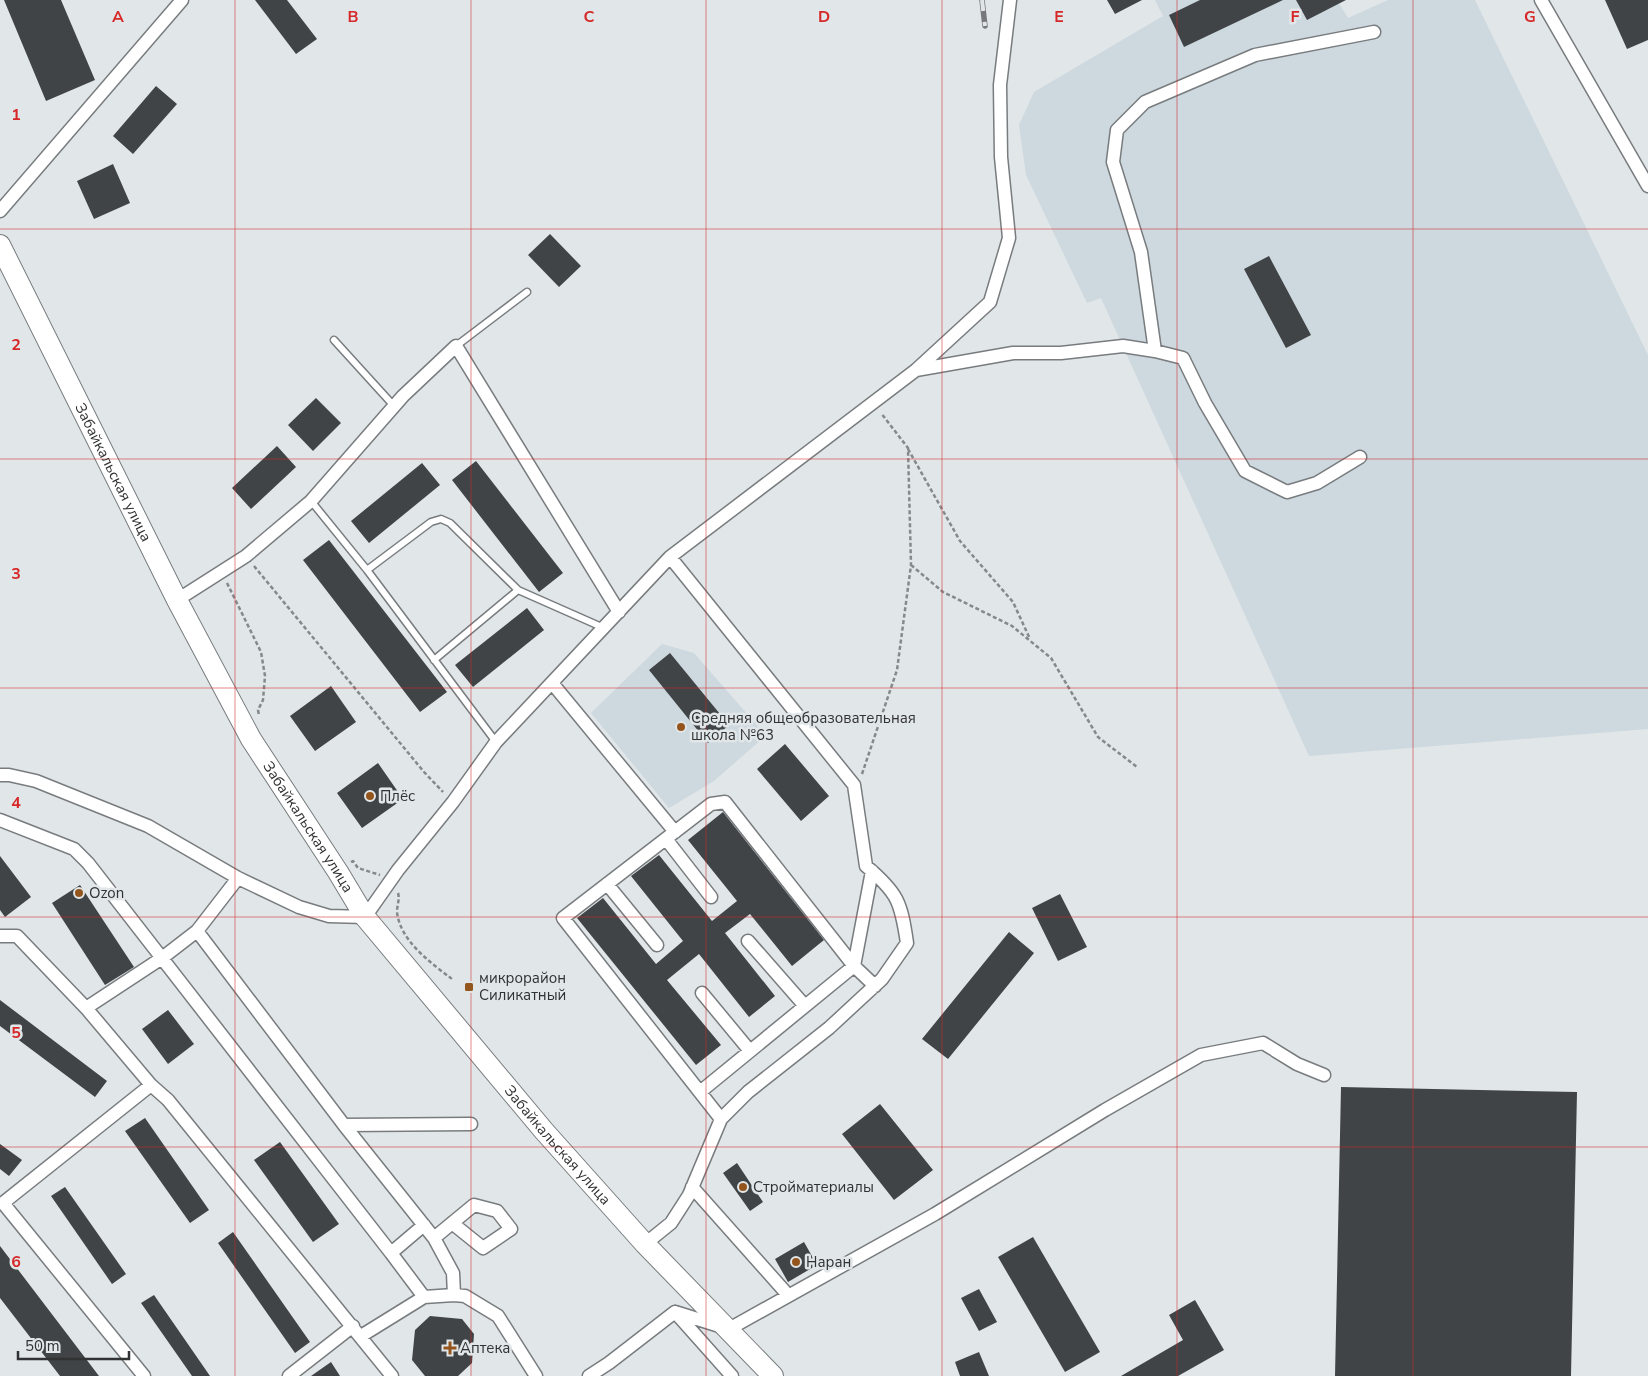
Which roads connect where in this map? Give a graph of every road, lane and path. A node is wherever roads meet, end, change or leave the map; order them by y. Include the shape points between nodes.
1 (182, 0) edge
2 (1010, 0) edge
3 (1541, 0) edge
4 (1374, 32) dead end
5 (1648, 186) edge
6 (0, 211) edge
7 (0, 245) edge
8 (528, 292) dead end
9 (334, 340) dead end
10 (456, 346) junction
11 (1155, 351) junction
12 (916, 370) junction
13 (873, 402) junction
14 (394, 406) junction
15 (908, 448) junction
16 (1360, 457) dead end
17 (311, 501) junction
18 (246, 556) junction
19 (670, 557) junction
20 (911, 565) junction
21 (367, 570) junction
22 (221, 572) junction
23 (518, 590) junction
24 (177, 600) junction
25 (619, 612) junction
26 (604, 628) junction
27 (1031, 642) junction
28 (434, 660) junction
29 (552, 683) junction
30 (261, 722) dead end
31 (496, 742) junction
32 (1137, 767) dead end
33 (0, 775) edge
34 (856, 796) junction
35 (453, 802) junction
36 (0, 820) edge
37 (670, 835) junction
38 (872, 871) junction
39 (238, 878) junction
40 (607, 884) junction
41 (711, 897) dead end
42 (365, 917) junction
43 (197, 931) junction
44 (0, 936) edge
45 (748, 941) dead end
46 (657, 945) dead end
47 (162, 958) junction
48 (854, 966) junction
49 (875, 986) junction
50 (702, 993) dead end
51 (805, 1006) junction
52 (86, 1008) junction
53 (750, 1051) junction
54 (1324, 1075) dead end
55 (152, 1085) junction
56 (700, 1092) junction
57 (721, 1119) junction
58 (470, 1124) dead end
59 (344, 1125) junction
60 (692, 1187) junction
61 (1, 1203) edge
62 (452, 1223) dead end
63 (424, 1225) junction
64 (434, 1238) junction
65 (646, 1244) junction
66 (391, 1253) junction
67 (454, 1294) junction
68 (788, 1295) junction
69 (424, 1297) junction
70 (675, 1312) junction
71 (730, 1329) junction
72 (357, 1331) junction
73 (144, 1376) edge
74 (289, 1376) edge
75 (392, 1376) edge
76 (536, 1376) edge
77 (589, 1376) edge
78 (732, 1376) edge
79 (773, 1376) edge

1 - 6 street
2 - 12 street via 1000,85 1001,157 1009,238 990,302
3 - 5 street
4 - 11 street via 1255,55 1145,102 1117,130 1113,162 1140,252
7 - 24 main road, Забайкальская улица
8 - 10 lane
9 - 14 lane
10 - 14 street
10 - 25 street
11 - 12 street via 1123,346 1061,353 1013,353
11 - 16 street via 1183,358 1245,471 1287,492 1317,483
12 - 13 street
13 - 15 path
13 - 19 street
14 - 17 street
15 - 20 path
15 - 27 path via 960,541 1013,602
17 - 18 street
17 - 21 lane
18 - 22 street
18 - 35 path via 424,772
19 - 25 street
19 - 34 street via 854,785
20 - 27 path via 943,592 1012,626
20 - 34 path via 897,670 868,751
21 - 23 lane via 431,522 442,519 450,523
21 - 28 lane
22 - 24 street
22 - 30 path via 261,652 265,676 263,700 258,710
23 - 26 lane
23 - 28 lane
24 - 42 main road, Забайкальская улица via 251,739
25 - 26 street
26 - 29 street
27 - 32 path via 1051,658 1098,736
28 - 31 lane
29 - 31 street
29 - 37 street
31 - 35 street
33 - 39 street via 36,781 148,826
34 - 38 street via 866,866
35 - 42 street
36 - 47 street via 74,849
37 - 40 street
37 - 41 street
37 - 48 street via 711,804 725,802
38 - 48 street
38 - 49 street via 888,886 903,911 907,944
39 - 42 street via 299,907 329,916
39 - 43 street
40 - 46 street
40 - 56 street via 563,918
42 - 65 main road, Забайкальская улица via 506,1088
43 - 47 street
43 - 59 street
44 - 52 street via 17,936
45 - 51 street
47 - 52 street
47 - 66 street
48 - 49 street
48 - 51 street
49 - 57 street via 829,1028 748,1092
50 - 53 street
51 - 53 street
52 - 55 street
53 - 56 street
54 - 68 street via 1297,1064 1263,1043 1201,1056 1105,1110 935,1214
55 - 61 street
55 - 72 street via 168,1100
56 - 57 street
57 - 60 street
58 - 59 street
59 - 63 street
60 - 65 street via 671,1223
60 - 68 street
61 - 73 street
62 - 64 street
63 - 64 street
63 - 66 street
64 - 67 street via 452,1273
65 - 71 main road, Забайкальская улица
66 - 69 street
67 - 69 street
67 - 76 street via 465,1296 498,1316
68 - 71 street
69 - 72 street
70 - 71 street
70 - 77 street
70 - 78 street
71 - 79 main road, Забайкальская улица
72 - 74 street
72 - 75 street

